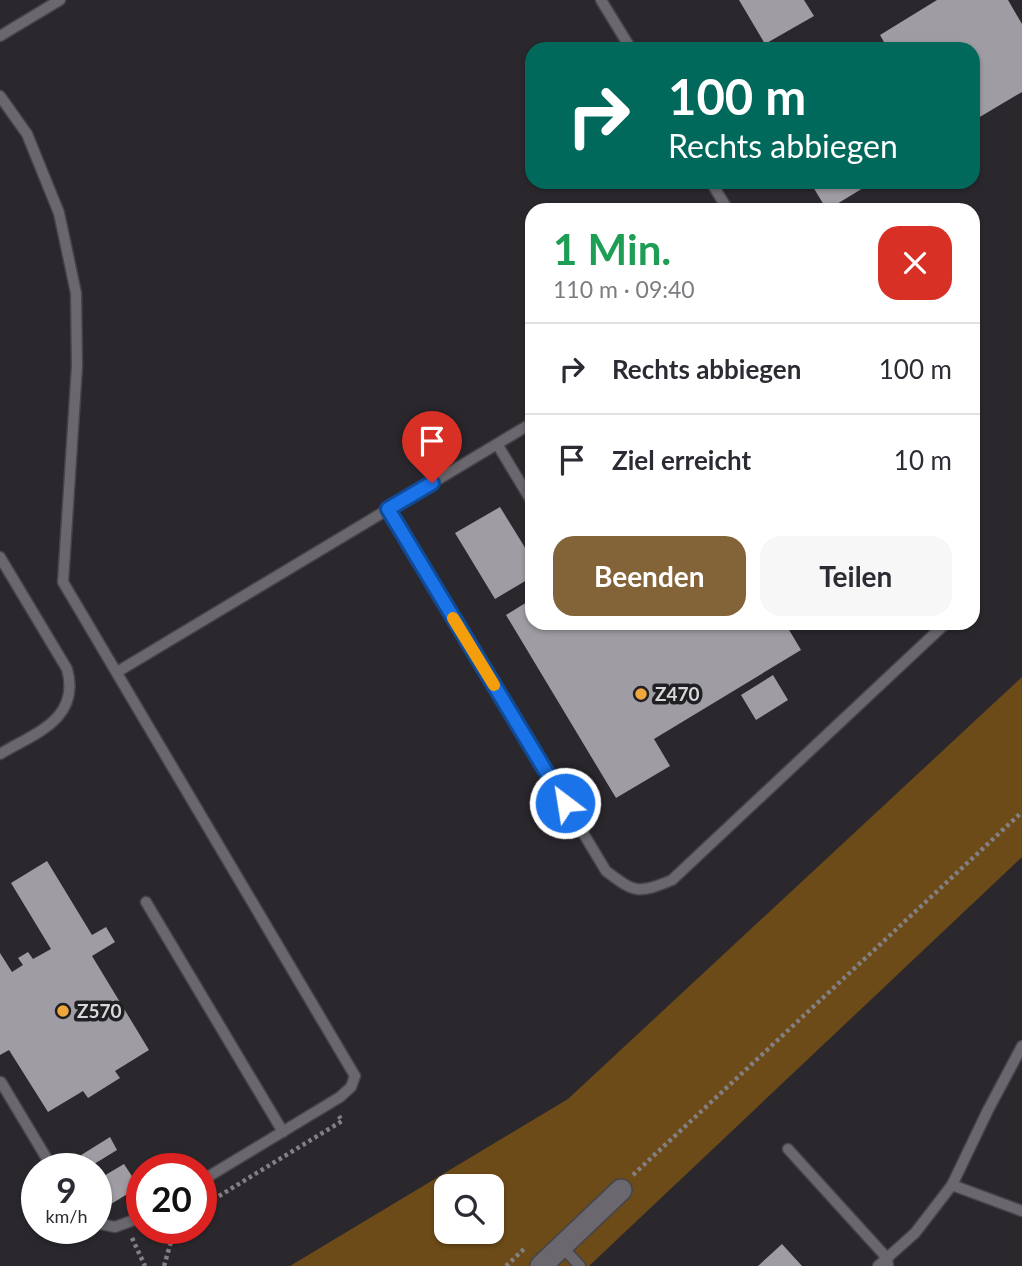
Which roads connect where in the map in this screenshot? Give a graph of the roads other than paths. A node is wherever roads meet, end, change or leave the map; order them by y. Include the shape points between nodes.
1 (60, 0) edge
2 (601, 0) edge
3 (0, 36) edge
4 (627, 42) edge
5 (0, 96) edge
6 (525, 427) edge
7 (497, 444) junction
8 (525, 490) edge
9 (388, 509) junction
10 (0, 557) edge
11 (939, 630) edge
12 (117, 673) junction
13 (0, 754) edge
14 (146, 902) dead end
15 (1022, 1046) edge
16 (1, 1082) edge
17 (283, 1132) junction
18 (788, 1149) dead end
19 (43, 1153) edge
20 (217, 1171) edge
21 (952, 1185) junction
22 (621, 1190) road end
23 (1022, 1211) edge
24 (562, 1247) junction
25 (887, 1262) edge
26 (541, 1266) edge
27 (580, 1266) edge
28 (878, 1266) edge

1 - 3 lane
2 - 4 lane
5 - 12 lane via 27,134 59,213 76,293 77,366 63,582
6 - 7 lane
7 - 8 lane
7 - 9 lane
9 - 11 lane via 606,871 628,888 647,890 672,880
9 - 12 lane
10 - 13 lane via 71,681 66,708 58,719
12 - 17 lane via 355,1076 351,1087 331,1103
14 - 17 lane
15 - 21 lane
16 - 19 lane
17 - 20 lane
18 - 25 lane
21 - 23 lane
21 - 25 lane
22 - 24 street
24 - 26 street
24 - 27 lane
25 - 28 lane

